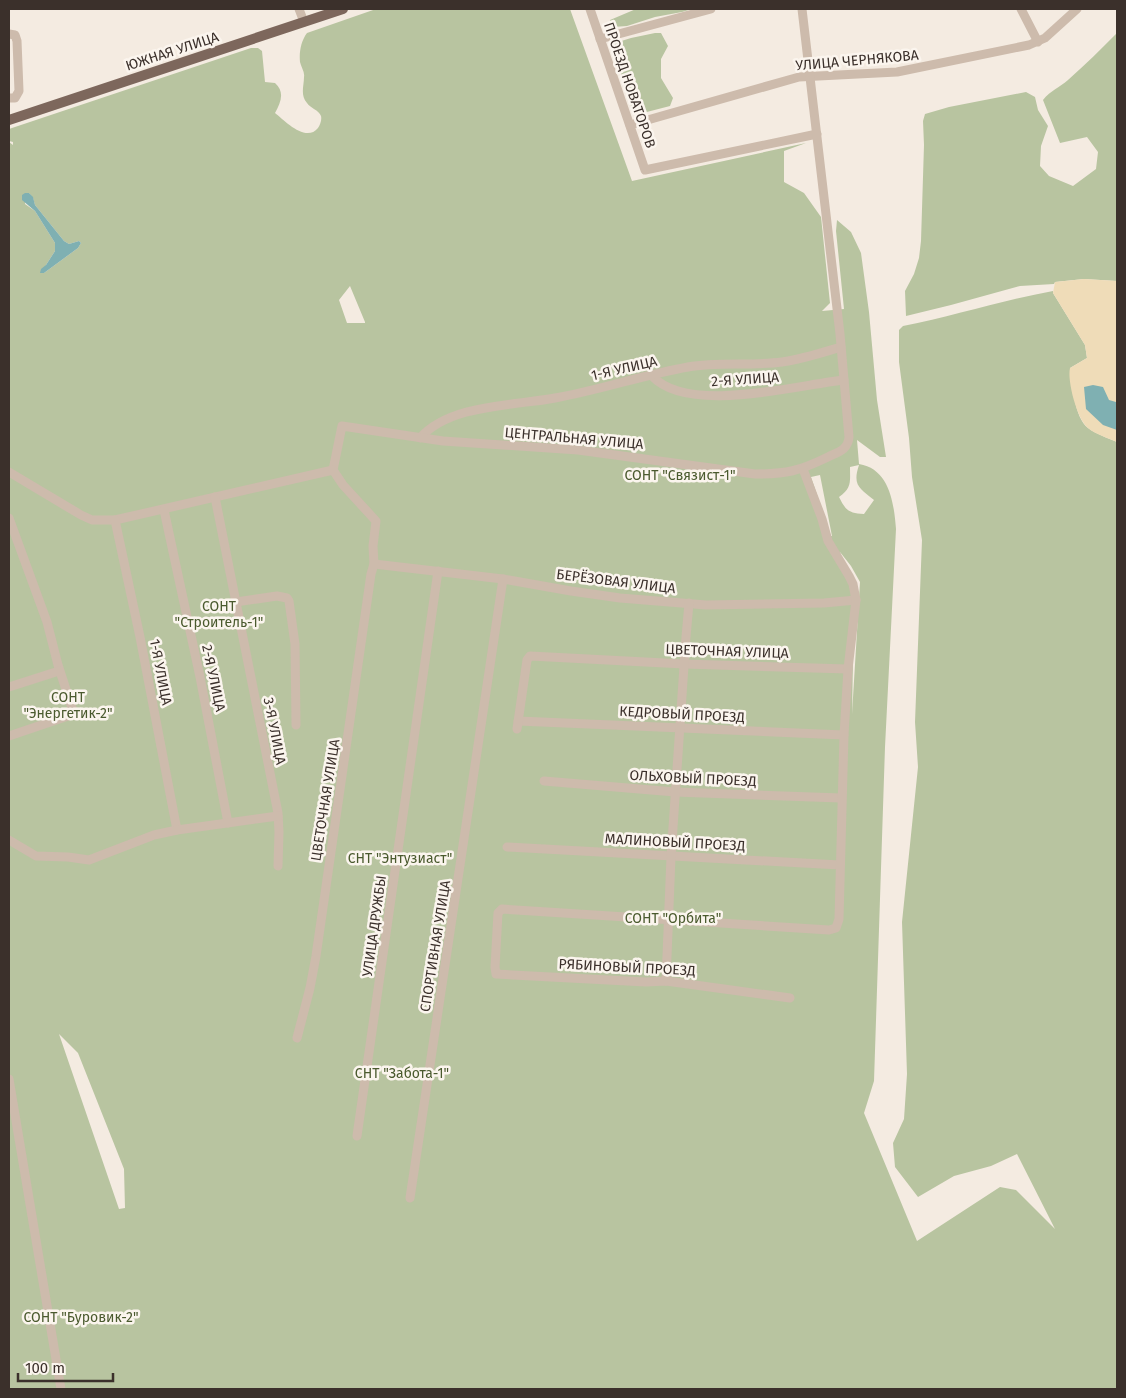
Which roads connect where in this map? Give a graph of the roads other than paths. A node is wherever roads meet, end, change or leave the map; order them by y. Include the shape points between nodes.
1 (299, 9) edge
2 (343, 9) edge
3 (590, 9) edge
4 (711, 9) edge
5 (802, 9) edge
6 (1021, 9) edge
7 (1077, 9) edge
8 (304, 22) junction
9 (9, 34) edge
10 (600, 39) junction
11 (1038, 42) junction
12 (810, 75) junction
13 (9, 98) edge
14 (9, 120) edge
15 (630, 125) junction
16 (817, 134) junction
17 (841, 347) junction
18 (652, 376) junction
19 (844, 380) junction
20 (420, 438) junction
21 (803, 469) junction
22 (333, 470) junction
23 (9, 472) edge
24 (215, 496) junction
25 (164, 510) junction
26 (9, 518) edge
27 (115, 520) junction
28 (374, 564) junction
29 (438, 571) junction
30 (503, 580) junction
31 (856, 600) junction
32 (236, 602) junction
33 (689, 603) junction
34 (684, 664) junction
35 (848, 669) junction
36 (60, 671) junction
37 (9, 687) edge
38 (517, 725) joint
39 (296, 726) dead end
40 (680, 727) junction
41 (844, 735) junction
42 (9, 736) edge
43 (544, 782) dead end
44 (675, 792) junction
45 (842, 798) junction
46 (278, 816) junction
47 (228, 823) junction
48 (177, 830) junction
49 (9, 840) edge
50 (507, 846) dead end
51 (671, 856) junction
52 (840, 865) junction
53 (278, 866) dead end
54 (668, 920) junction
55 (666, 981) junction
56 (790, 998) dead end
57 (297, 1038) dead end
58 (9, 1079) edge
59 (357, 1136) dead end
60 (410, 1198) dead end
61 (61, 1389) edge

1 - 8 street
2 - 8 main road, ЮЖНАЯ УЛИЦА
3 - 10 street, ПРОЕЗД НОВАТОРОВ
4 - 10 street
5 - 12 street
6 - 11 street
7 - 11 street, УЛИЦА ЧЕРНЯКОВА
8 - 14 main road, ЮЖНАЯ УЛИЦА
9 - 13 street via 15,35 18,41 19,66 18,95
10 - 15 street, ПРОЕЗД НОВАТОРОВ
11 - 12 street, УЛИЦА ЧЕРНЯКОВА via 897,72
12 - 15 street, УЛИЦА ЧЕРНЯКОВА
12 - 16 street
15 - 16 street, ПРОЕЗД НОВАТОРОВ via 645,170
16 - 17 street
17 - 18 street, 1-Я УЛИЦА via 783,362 688,367
17 - 19 street
18 - 19 street, 2-Я УЛИЦА via 677,391 710,395 766,392
18 - 20 street, 1-Я УЛИЦА via 560,397 464,412 431,427
19 - 21 street, ЦЕНТРАЛЬНАЯ УЛИЦА via 848,444 841,451
20 - 21 street, ЦЕНТРАЛЬНАЯ УЛИЦА via 578,450 756,474
20 - 22 street, ЦЕНТРАЛЬНАЯ УЛИЦА via 342,426
21 - 31 street via 828,541 853,584
22 - 24 street
22 - 28 street, ЦВЕТОЧНАЯ УЛИЦА via 343,486 376,521
23 - 27 street via 92,520
24 - 25 street
24 - 32 street, 3-Я УЛИЦА
25 - 27 street
25 - 47 street, 2-Я УЛИЦА
26 - 36 street via 47,622
27 - 48 street, 1-Я УЛИЦА
28 - 29 street, БЕРЁЗОВАЯ УЛИЦА
28 - 57 street, ЦВЕТОЧНАЯ УЛИЦА via 316,956
29 - 30 street, БЕРЁЗОВАЯ УЛИЦА
29 - 59 street, УЛИЦА ДРУЖБЫ
30 - 33 street, БЕРЁЗОВАЯ УЛИЦА via 571,592
30 - 60 street, СПОРТИВНАЯ УЛИЦА
31 - 33 street, БЕРЁЗОВАЯ УЛИЦА via 751,605
31 - 35 street
32 - 39 street, 3-Я УЛИЦА via 277,596 289,601 295,644
32 - 46 street, 3-Я УЛИЦА
33 - 34 street
34 - 35 street, ЦВЕТОЧНАЯ УЛИЦА
34 - 38 street, ЦВЕТОЧНАЯ УЛИЦА via 530,656
34 - 40 street
35 - 41 street
36 - 37 street
36 - 42 street via 74,714
38 - 40 street, КЕДРОВЫЙ ПРОЕЗД
40 - 41 street, КЕДРОВЫЙ ПРОЕЗД
40 - 44 street
41 - 45 street
43 - 44 street, ОЛЬХОВЫЙ ПРОЕЗД
44 - 45 street, ОЛЬХОВЫЙ ПРОЕЗД
44 - 51 street
45 - 52 street
46 - 47 street
46 - 53 street, 3-Я УЛИЦА
47 - 48 street
48 - 49 street via 144,838 88,860 36,856
50 - 51 street, МАЛИНОВЫЙ ПРОЕЗД
51 - 52 street, МАЛИНОВЫЙ ПРОЕЗД
51 - 54 street
52 - 54 street via 836,928
54 - 55 street
54 - 55 street, РЯБИНОВЫЙ ПРОЕЗД via 502,909 498,913 495,967 496,974
55 - 56 street, РЯБИНОВЫЙ ПРОЕЗД
58 - 61 street

